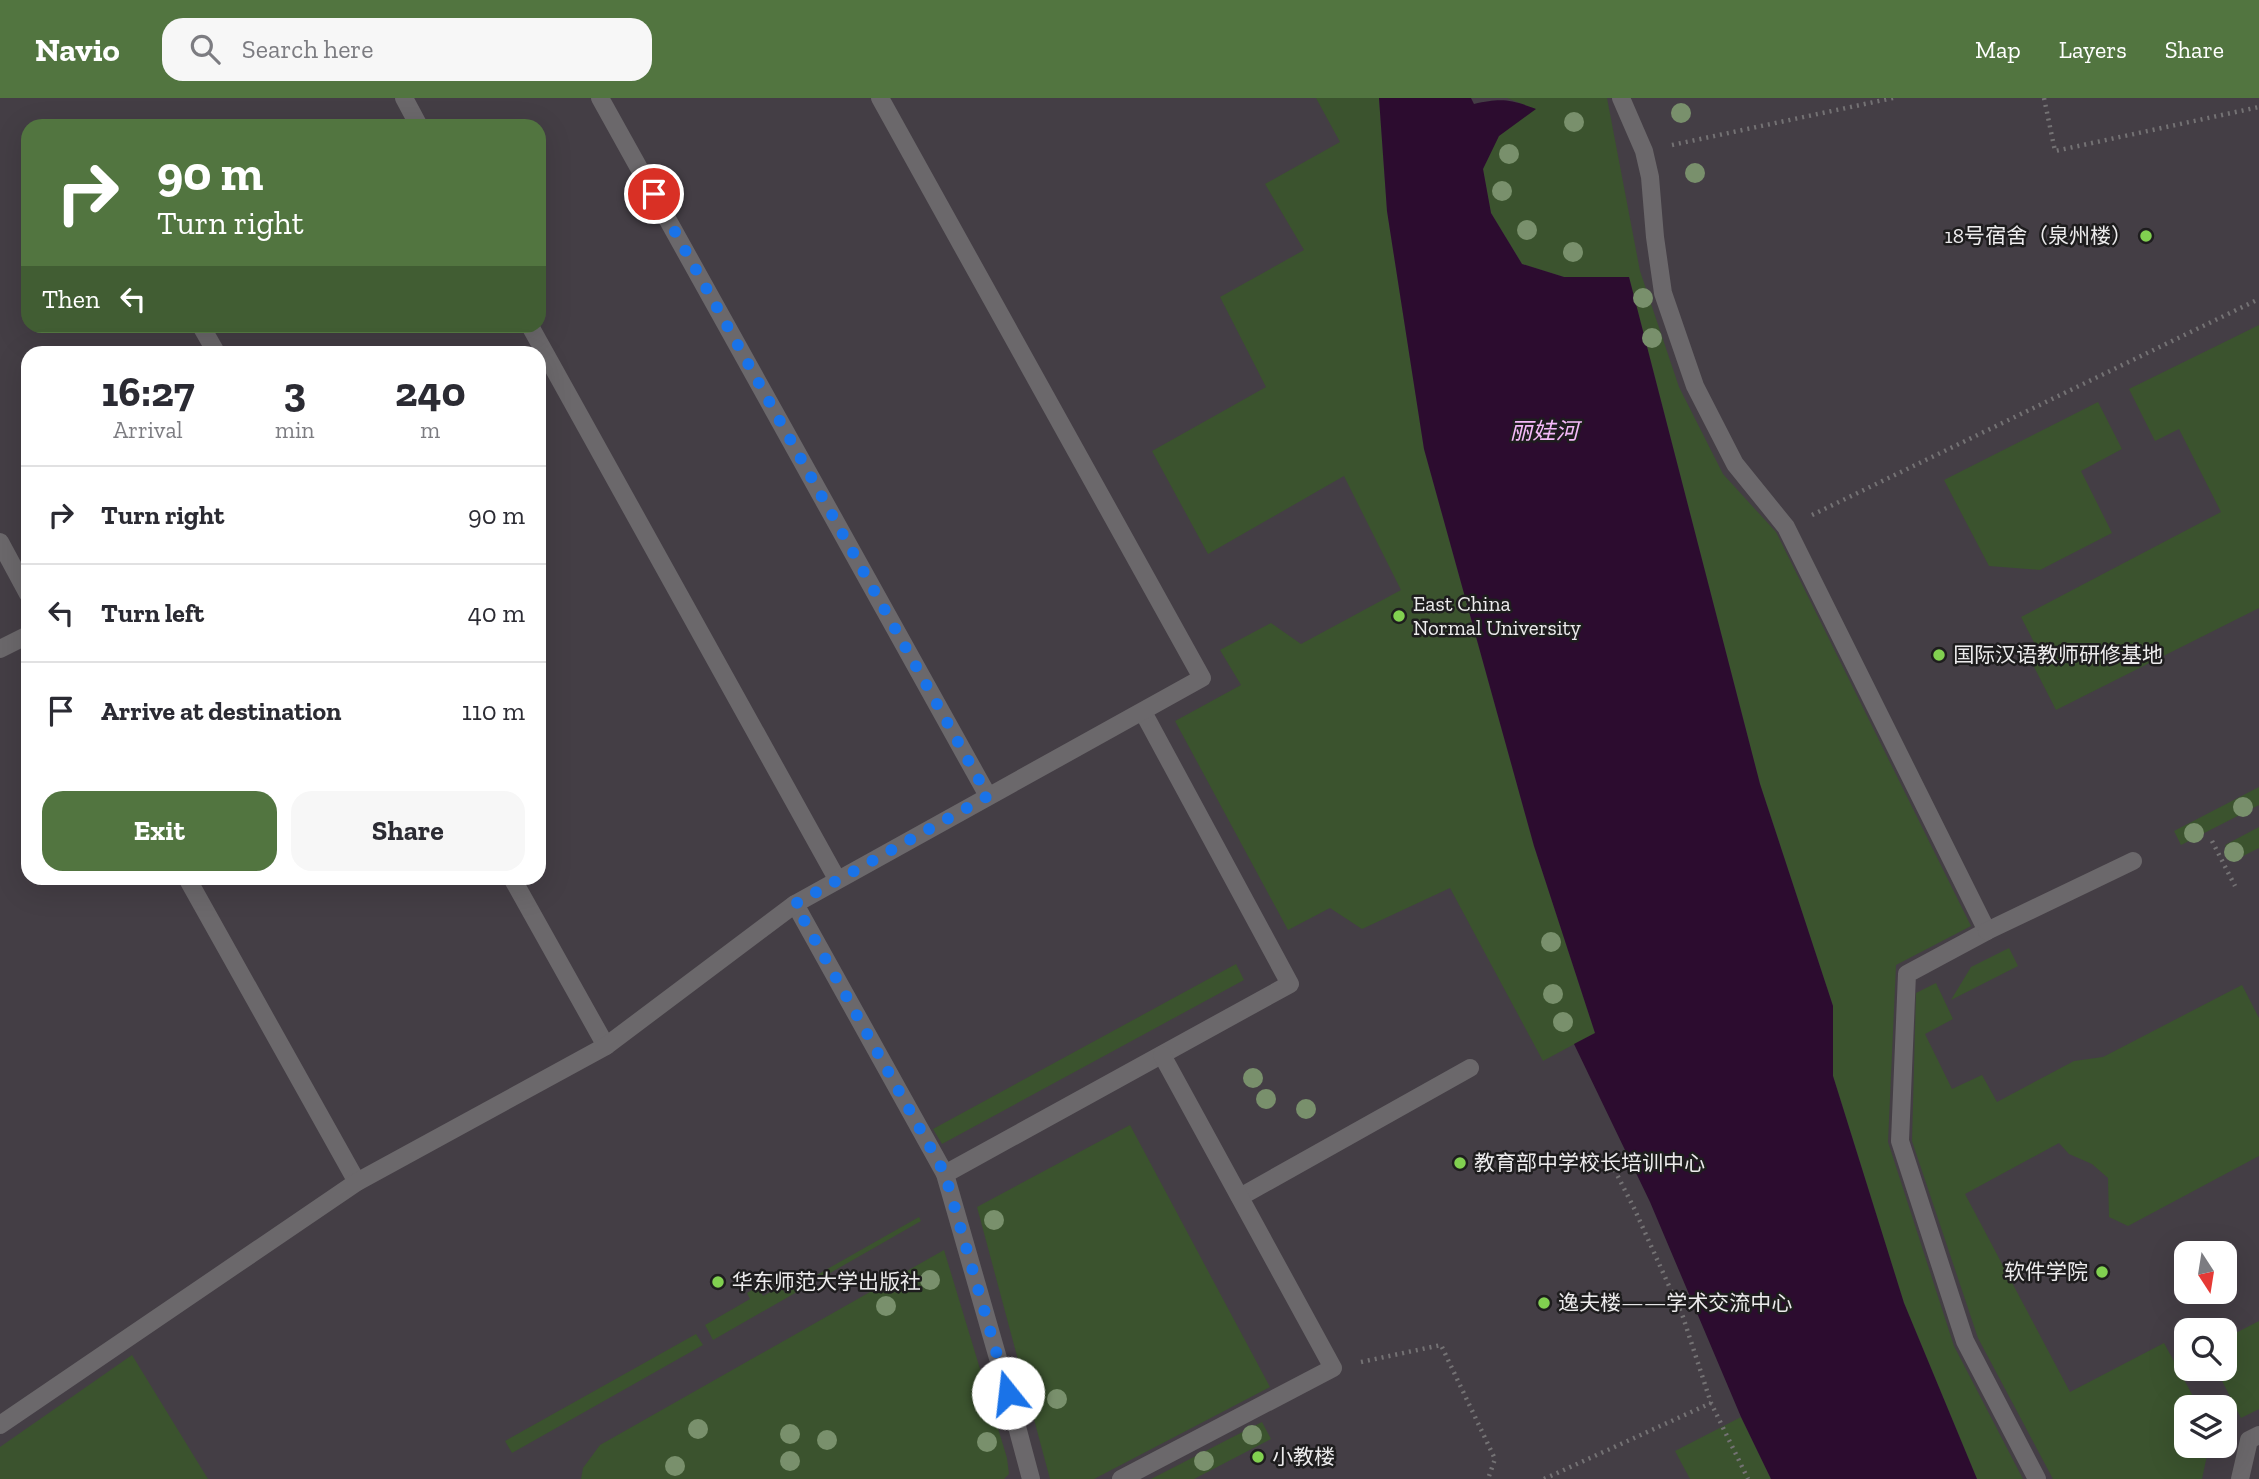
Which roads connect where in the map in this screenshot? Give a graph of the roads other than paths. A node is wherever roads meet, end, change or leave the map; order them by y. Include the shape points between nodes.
1 (404, 98) edge
2 (600, 98) edge
3 (880, 98) edge
4 (1621, 98) edge
5 (415, 119) edge
6 (546, 355) edge
7 (0, 542) edge
8 (21, 581) edge
9 (21, 638) edge
10 (0, 649) edge
11 (1143, 712) junction
12 (988, 796) junction
13 (2133, 861) dead end
14 (837, 879) junction
15 (191, 885) edge
16 (516, 885) edge
17 (795, 904) junction
18 (1987, 932) junction
19 (606, 1046) junction
20 (1163, 1055) junction
21 (1470, 1068) dead end
22 (945, 1174) junction
23 (357, 1182) junction
24 (1240, 1197) junction
25 (0, 1425) edge
26 (2259, 1435) edge
27 (1031, 1479) edge
28 (1121, 1479) edge
29 (2037, 1479) edge
30 (2240, 1479) edge

1 - 5 lane
2 - 12 lane
3 - 11 lane via 1202,678
4 - 18 lane via 1644,151 1663,293 1695,386 1735,464 1786,527
6 - 14 lane
7 - 8 lane
9 - 10 lane
11 - 12 lane
11 - 20 lane via 1290,984
12 - 14 lane
13 - 18 lane
14 - 17 lane
15 - 23 lane
16 - 19 lane
17 - 19 lane
17 - 22 lane
18 - 29 lane via 1907,974 1900,1141 1965,1341
19 - 23 lane
20 - 22 lane
20 - 24 lane
21 - 24 lane
22 - 27 lane
23 - 25 lane
24 - 28 lane via 1333,1368
26 - 30 lane via 2249,1440

